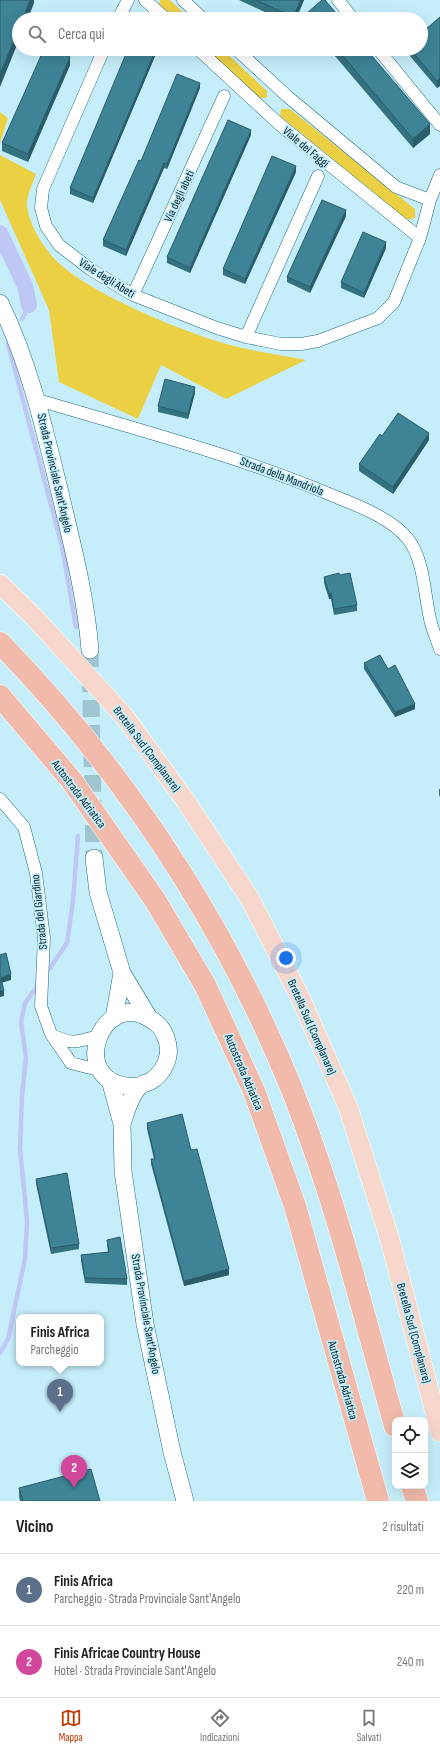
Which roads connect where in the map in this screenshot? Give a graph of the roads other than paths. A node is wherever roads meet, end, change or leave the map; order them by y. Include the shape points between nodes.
1 (128, 0) edge
2 (145, 0) edge
3 (183, 0) edge
4 (338, 0) edge
5 (122, 12) edge
6 (158, 12) edge
7 (196, 12) edge
8 (347, 12) edge
9 (101, 56) edge
10 (206, 56) edge
11 (244, 56) edge
12 (384, 56) edge
13 (224, 96) dead end
14 (440, 125) edge
15 (440, 175) edge
16 (318, 176) dead end
17 (430, 200) junction
18 (420, 238) junction
19 (133, 295) junction
20 (0, 303) edge
21 (246, 337) junction
22 (38, 400) junction
23 (0, 584) edge
24 (0, 643) edge
25 (440, 648) edge
26 (90, 650) tunnel mouth
27 (0, 696) edge
28 (0, 799) edge
29 (94, 858) tunnel mouth
30 (122, 973) junction
31 (114, 1018) junction
32 (149, 1018) junction
33 (51, 1034) junction
34 (98, 1036) junction
35 (106, 1076) junction
36 (140, 1086) junction
37 (122, 1124) junction
38 (392, 1417) edge
39 (440, 1432) edge
40 (413, 1489) edge
41 (185, 1501) edge
42 (378, 1501) edge
43 (417, 1501) edge

1 - 5 street
2 - 6 street
3 - 7 street
4 - 8 street
9 - 19 street, Viale degli Abeti via 44,189 41,208 46,226 59,244 90,270
10 - 18 street, Viale dei Faggi via 270,116
11 - 17 street via 287,96 396,187
12 - 14 street
13 - 19 street, Via degli abeti
15 - 17 street
16 - 21 street
17 - 18 street
18 - 21 street via 394,302 378,318 318,341 301,344 281,344
19 - 21 street, Viale degli Abeti via 210,326
20 - 22 main road, Strada Provinciale Sant'Angelo
22 - 25 street, Strada della Mandriola via 278,473 389,522 408,538 418,559 431,623
22 - 26 main road, Strada Provinciale Sant'Angelo via 81,583
23 - 39 main road, Bretella Sud (Complanare) via 34,617 124,716 185,800 250,899 300,997 348,1106 390,1240
24 - 38 highway via 38,683 113,772 188,883 238,971 288,1081 330,1196
27 - 42 highway, Autostrada Adriatica via 72,781 155,900 205,985 254,1091 295,1206
28 - 33 street, Strada del Giardino via 24,827 36,873 44,938 41,1006
29 - 30 main road, Strada Provinciale Sant'Angelo via 98,892
30 - 31 main road, Strada Provinciale Sant'Angelo
30 - 32 main road, Strada Provinciale Sant'Angelo
31 - 32 main road via 138,1014
31 - 34 main road via 104,1025
32 - 36 main road, Strada Provinciale Sant'Angelo via 158,1024 164,1033 168,1055 159,1075
33 - 34 street via 66,1042
33 - 35 street, Strada del Giardino via 71,1063
34 - 35 main road, Strada Provinciale Sant'Angelo via 96,1054
35 - 36 main road via 120,1085
35 - 37 main road, Strada Provinciale Sant'Angelo
36 - 37 main road, Strada Provinciale Sant'Angelo via 128,1104
37 - 41 main road, Strada Provinciale Sant'Angelo via 123,1171 146,1324 172,1452
40 - 43 highway

